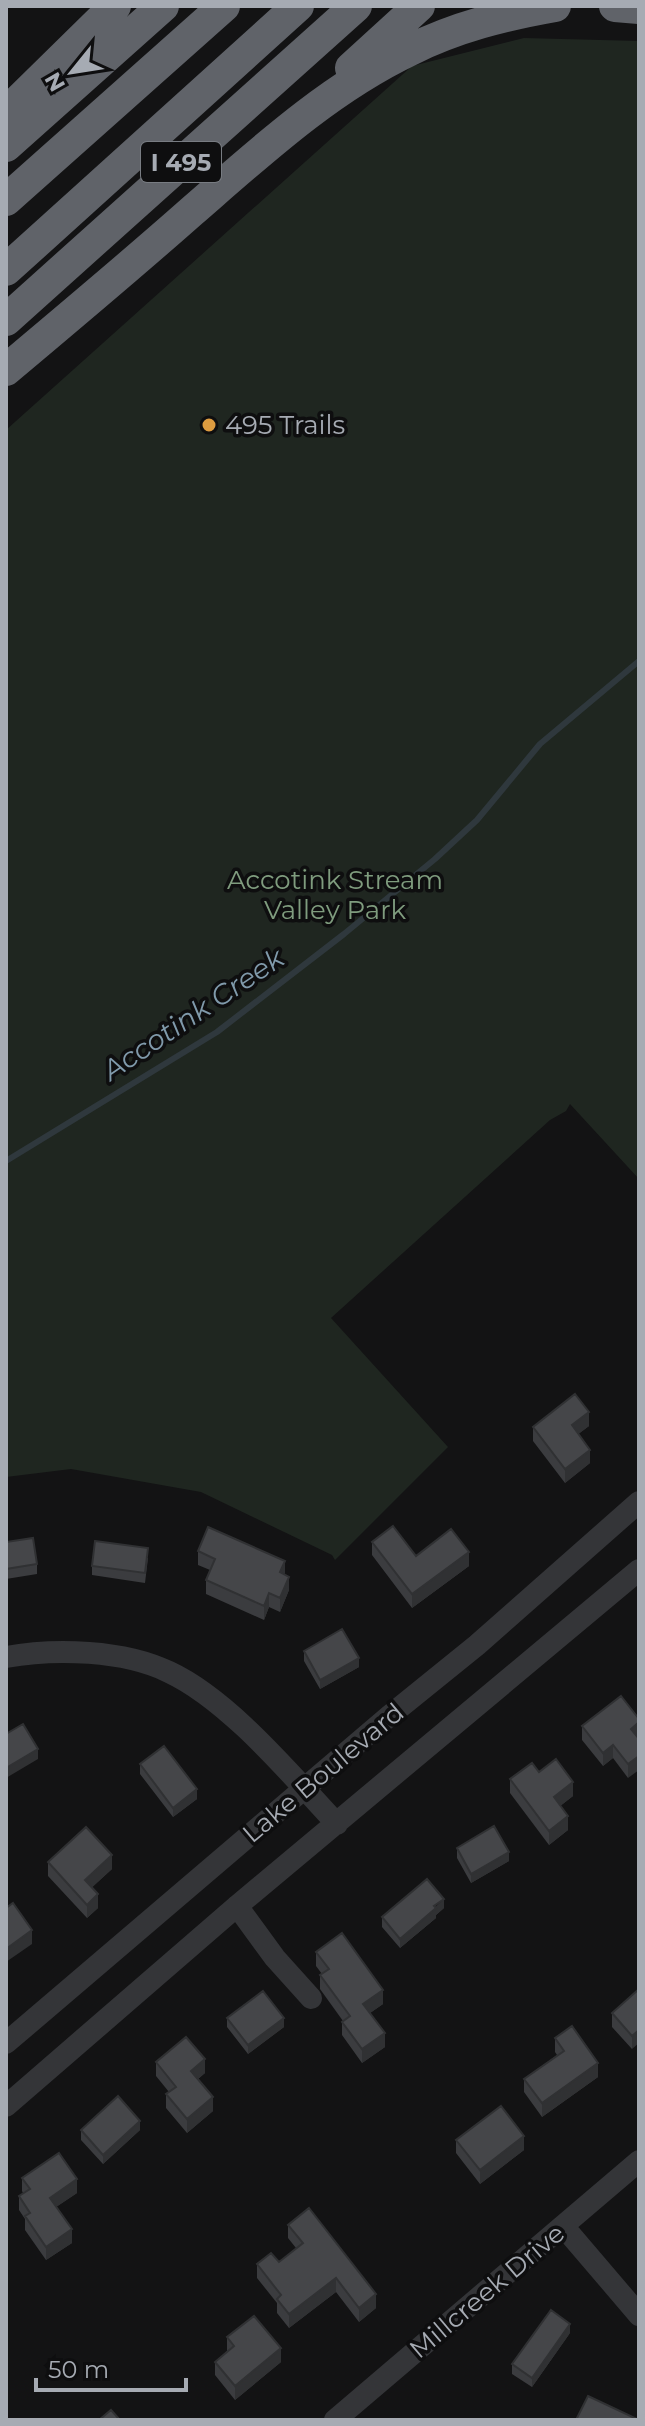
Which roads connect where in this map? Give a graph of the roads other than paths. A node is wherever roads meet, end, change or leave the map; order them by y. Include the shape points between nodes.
1 (115, 6) edge
2 (163, 6) edge
3 (224, 6) edge
4 (298, 6) edge
5 (356, 6) edge
6 (419, 6) edge
7 (555, 6) edge
8 (615, 6) edge
9 (639, 8) edge
10 (6, 113) edge
11 (6, 146) edge
12 (233, 176) junction
13 (6, 200) edge
14 (6, 270) edge
15 (6, 320) edge
16 (6, 370) edge
17 (639, 1502) edge
18 (639, 1570) edge
19 (6, 1657) edge
20 (304, 1789) junction
21 (337, 1824) junction
22 (237, 1906) junction
23 (311, 1998) dead end
24 (6, 2043) edge
25 (6, 2106) edge
26 (639, 2161) edge
27 (563, 2226) junction
28 (639, 2315) edge
29 (335, 2420) edge

1 - 10 highway
2 - 11 highway
3 - 13 highway
4 - 14 highway, I 495
5 - 15 highway, I 495
6 - 12 highway
7 - 12 highway via 481,21 408,50 347,85
8 - 9 highway
12 - 16 highway
17 - 20 street, Lake Boulevard
18 - 21 street, Lake Boulevard
19 - 20 street via 102,1655 168,1671 231,1716
20 - 21 street
20 - 24 street, Lake Boulevard
21 - 22 street, Lake Boulevard
22 - 23 street
22 - 25 street, Lake Boulevard
26 - 27 street, Millcreek Drive
27 - 28 street
27 - 29 street, Millcreek Drive

